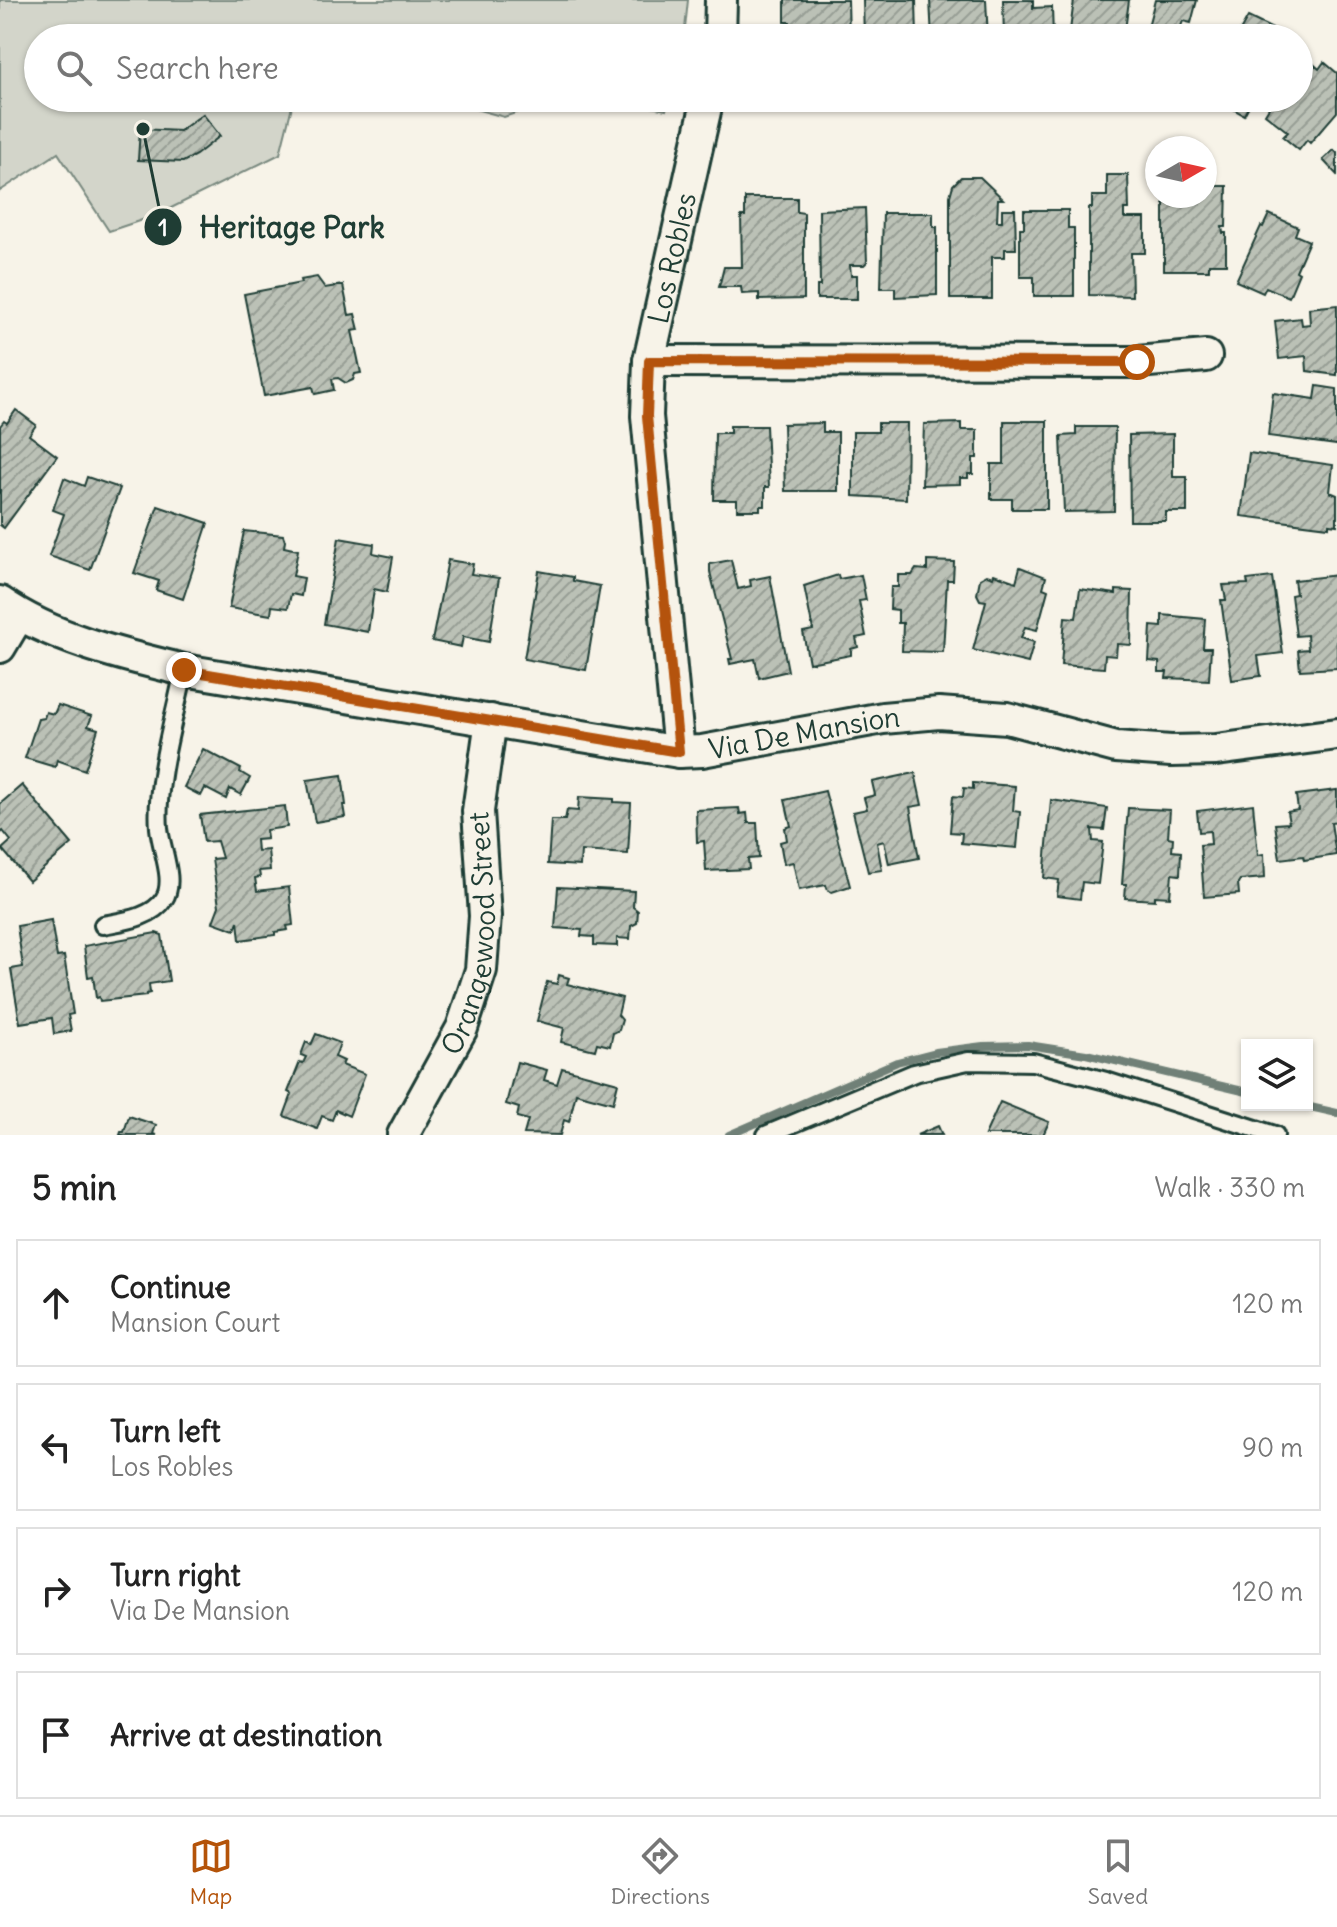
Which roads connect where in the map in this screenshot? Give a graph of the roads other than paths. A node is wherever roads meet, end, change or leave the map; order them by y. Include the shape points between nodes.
1 (721, 0) edge
2 (720, 24) edge
3 (705, 112) edge
4 (1206, 356) dead end
5 (649, 361) junction
6 (10, 608) edge
7 (0, 647) edge
8 (184, 670) junction
9 (491, 720) junction
10 (1337, 734) edge
11 (679, 752) junction
12 (103, 925) dead end
13 (403, 1135) edge
14 (766, 1135) edge
15 (1275, 1135) edge

1 - 2 street
3 - 5 street, Los Robles
4 - 5 street via 1137,362
5 - 11 street, Los Robles via 647,416
6 - 7 street
6 - 8 street, Via De Mansion via 111,652
8 - 9 street, Via De Mansion
8 - 12 lane via 159,825 169,889 162,902 139,918
9 - 11 street, Via De Mansion
9 - 13 street, Orangewood Street via 478,811 485,916 481,970 462,1028
10 - 11 street, Via De Mansion via 1171,751 1116,747 1007,718 939,713
14 - 15 lane via 914,1073 968,1061 1033,1062

